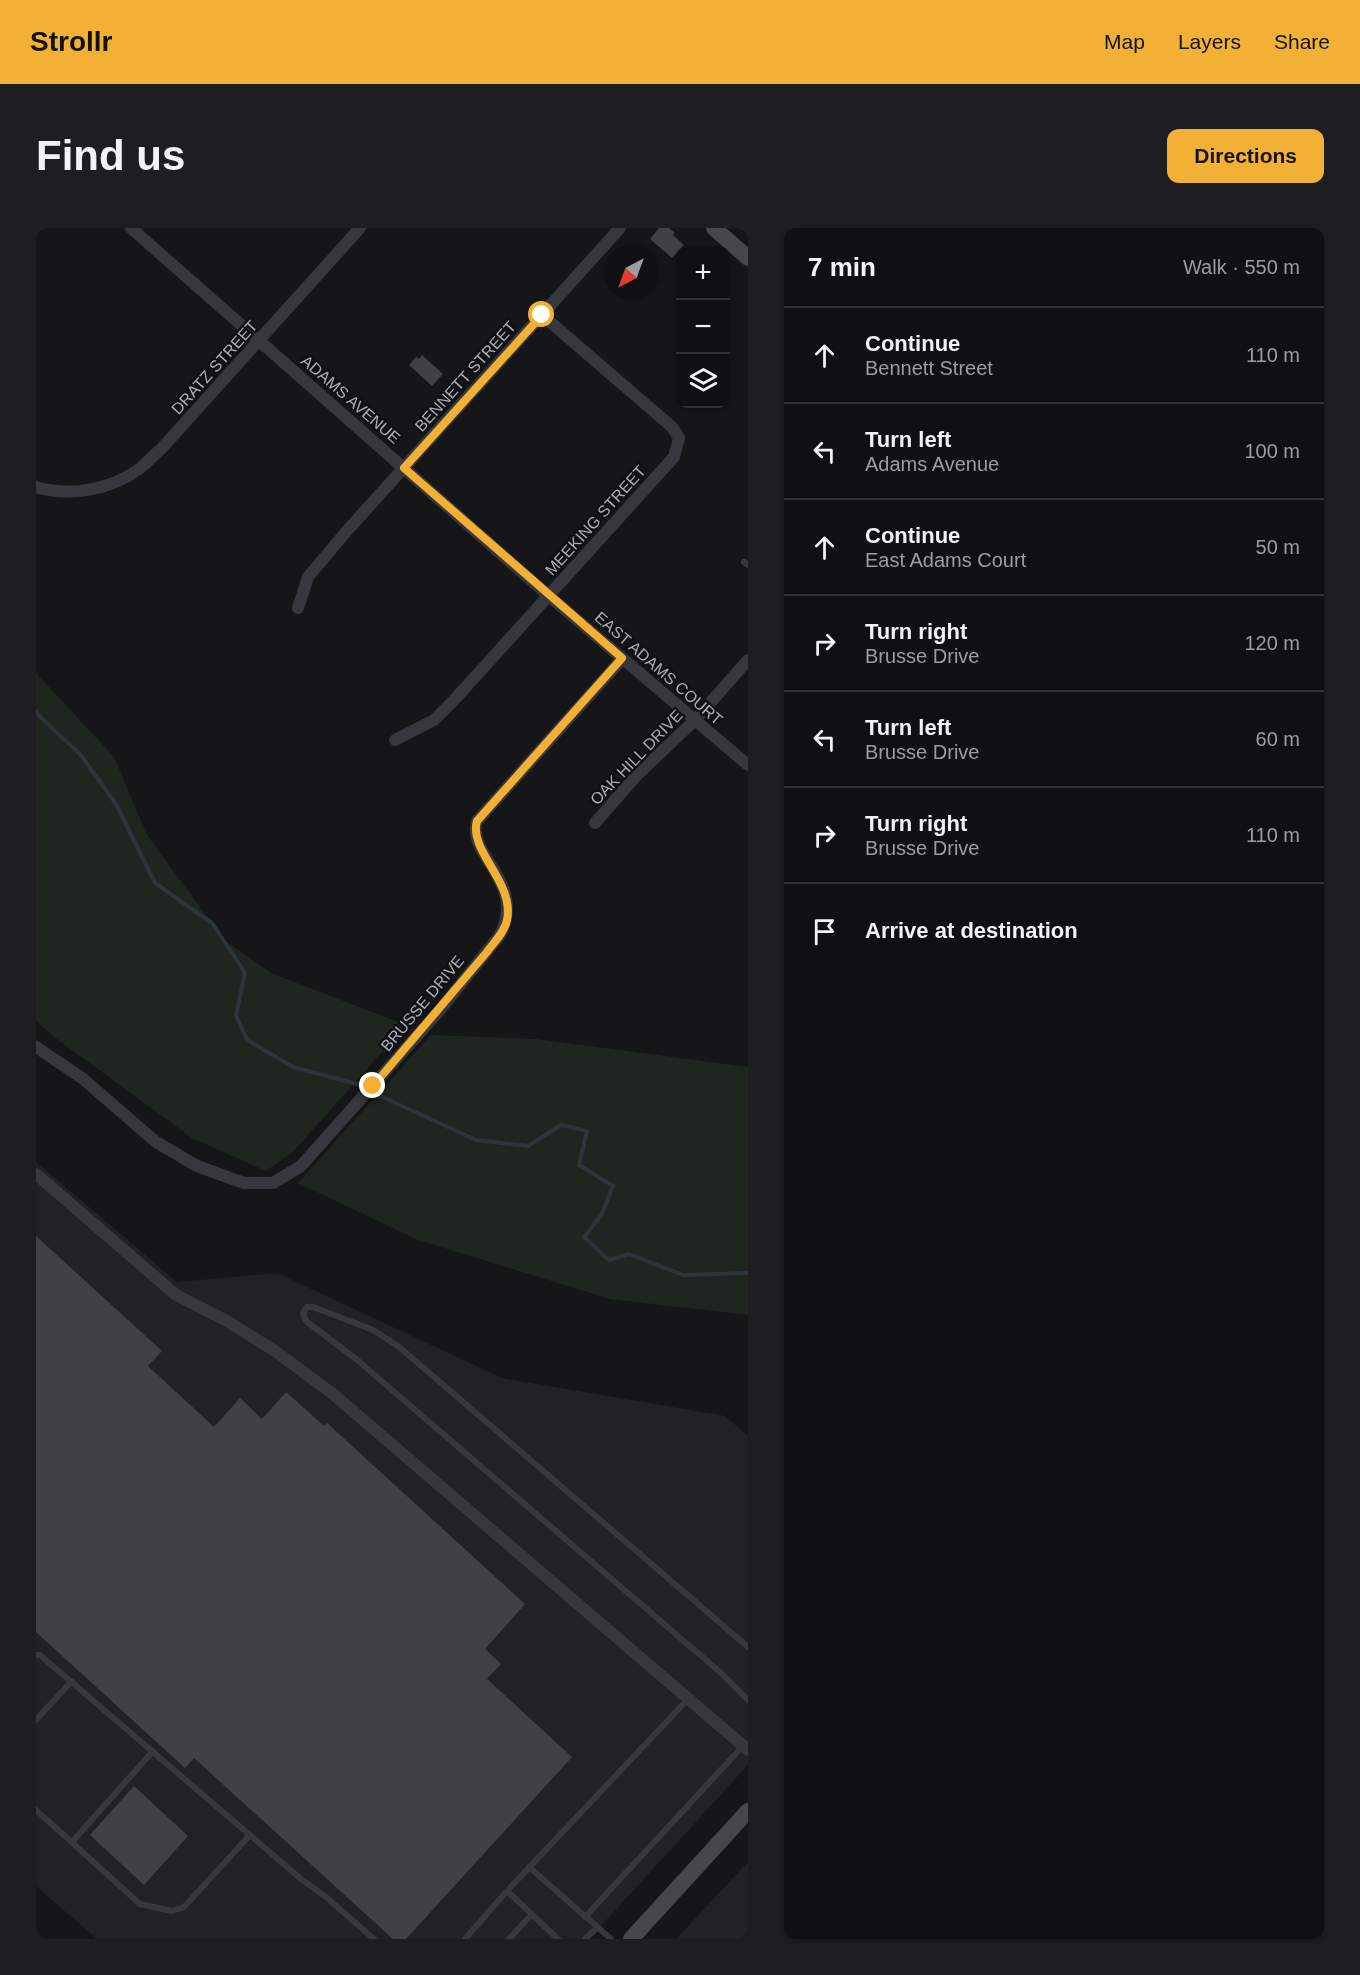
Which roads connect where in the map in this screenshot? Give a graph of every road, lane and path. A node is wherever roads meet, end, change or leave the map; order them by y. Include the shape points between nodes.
1 (131, 228) edge
2 (360, 228) edge
3 (620, 228) edge
4 (714, 228) edge
5 (748, 258) edge
6 (542, 315) junction
7 (259, 340) junction
8 (404, 468) junction
9 (36, 487) edge
10 (549, 596) junction
11 (298, 608) dead end
12 (622, 658) junction
13 (748, 660) edge
14 (695, 720) junction
15 (395, 740) dead end
16 (748, 765) edge
17 (595, 823) dead end
18 (36, 1047) edge
19 (36, 1174) edge
20 (748, 1647) edge
21 (36, 1655) edge
22 (72, 1681) junction
23 (688, 1699) junction
24 (748, 1700) edge
25 (36, 1720) edge
26 (746, 1748) edge
27 (153, 1751) junction
28 (36, 1810) edge
29 (748, 1811) edge
30 (250, 1835) junction
31 (72, 1842) junction
32 (529, 1867) junction
33 (507, 1891) junction
34 (532, 1914) junction
35 (585, 1917) junction
36 (597, 1928) junction
37 (374, 1939) edge
38 (465, 1939) edge
39 (509, 1939) edge
40 (558, 1939) edge
41 (585, 1939) edge
42 (611, 1939) edge
43 (631, 1939) edge

1 - 7 street, ADAMS AVENUE
2 - 7 street, DRATZ STREET
3 - 6 street, BENNETT STREET
4 - 5 main road
6 - 8 street, BENNETT STREET
6 - 10 street, MEEKING STREET via 672,427 679,438 674,457
7 - 8 street, ADAMS AVENUE
7 - 9 street, DRATZ STREET via 163,447 138,469 117,482 95,488 68,491
8 - 10 street, ADAMS AVENUE
8 - 11 street, BENNETT STREET via 308,576
10 - 12 street, EAST ADAMS COURT
10 - 15 street, MEEKING STREET via 434,720
12 - 14 street, EAST ADAMS COURT
12 - 18 street, BRUSSE DRIVE via 477,821 479,843 507,900 507,921 500,935 440,1010 301,1166 273,1183 244,1183 197,1166 156,1142 82,1078
13 - 14 street, OAK HILL DRIVE
14 - 16 street, EAST ADAMS COURT
14 - 17 street, OAK HILL DRIVE via 636,776
19 - 23 street via 176,1295 275,1351 333,1394
20 - 24 lane via 398,1346 373,1330 307,1307 303,1313 306,1321 356,1359
21 - 22 lane
22 - 25 lane
22 - 27 lane
23 - 26 street
23 - 32 lane
26 - 35 lane
27 - 30 lane
27 - 31 lane
28 - 31 lane
29 - 43 main road
30 - 31 lane via 184,1907 172,1911 137,1901
30 - 37 lane
32 - 33 lane
32 - 35 lane
33 - 34 lane
33 - 38 lane
34 - 39 lane
34 - 40 lane
35 - 36 lane
36 - 41 lane
36 - 42 lane

